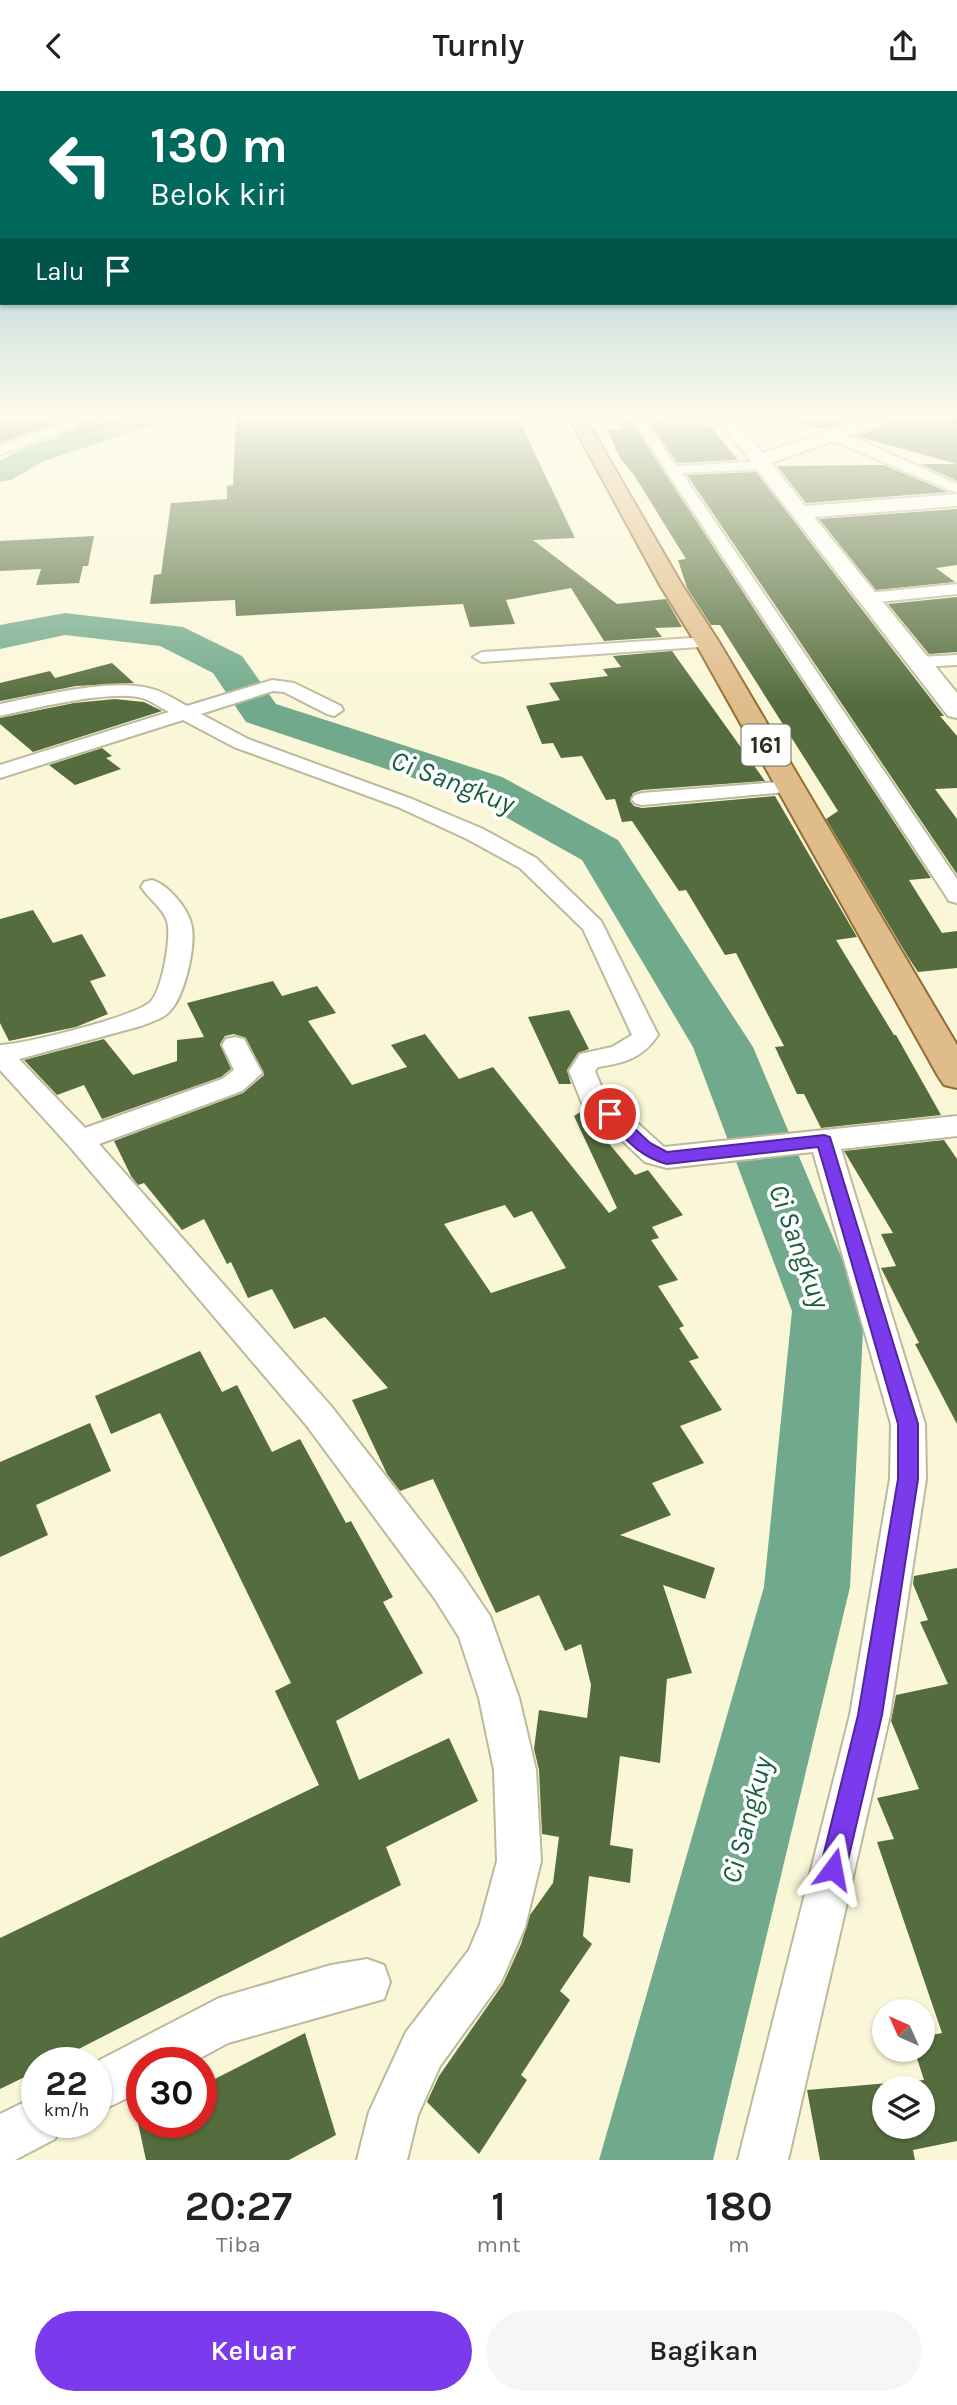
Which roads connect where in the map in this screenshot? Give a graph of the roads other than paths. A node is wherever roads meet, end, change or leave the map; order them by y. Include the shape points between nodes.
1 (629, 511) edge
2 (701, 511) edge
3 (819, 511) edge
4 (800, 512) joint
5 (957, 589) edge
6 (869, 598) junction
7 (707, 642) junction
8 (482, 657) dead end
9 (957, 660) edge
10 (919, 663) junction
11 (195, 708) junction
12 (0, 710) edge
13 (334, 710) dead end
14 (957, 710) edge
15 (0, 772) edge
16 (791, 787) junction
17 (642, 799) dead end
18 (152, 887) dead end
19 (957, 896) edge
20 (234, 1045) dead end
21 (0, 1054) edge
22 (953, 1061) edge
23 (957, 1126) edge
24 (80, 1140) junction
25 (821, 1141) junction
26 (368, 1982) dead end
27 (174, 2047) edge
28 (21, 2130) edge
29 (0, 2141) edge
30 (382, 2160) edge
31 (763, 2160) edge

1 - 7 main road, 161
2 - 19 street
3 - 4 main road
4 - 6 main road
5 - 6 street
6 - 10 main road
7 - 8 street
7 - 16 main road, 161
9 - 10 street
10 - 14 main road
11 - 12 street via 130,691 69,695
11 - 13 street via 272,685 288,687
11 - 15 street
11 - 25 street via 241,743 405,803 528,863 593,926 645,1035 629,1052 589,1060 582,1071 585,1084 592,1097 655,1155 667,1158
16 - 17 street
16 - 22 main road, 161
18 - 21 street via 177,915 182,930 170,994 158,1009 135,1020
20 - 24 street via 249,1073 246,1077
21 - 24 street
23 - 25 street
24 - 30 street via 319,1416 448,1586 476,1629 499,1698 516,1770 519,1852 513,1892 485,1966 424,2049 394,2112
25 - 31 street via 908,1424 908,1479 870,1715
26 - 27 street via 331,1988 219,2022
28 - 29 street

